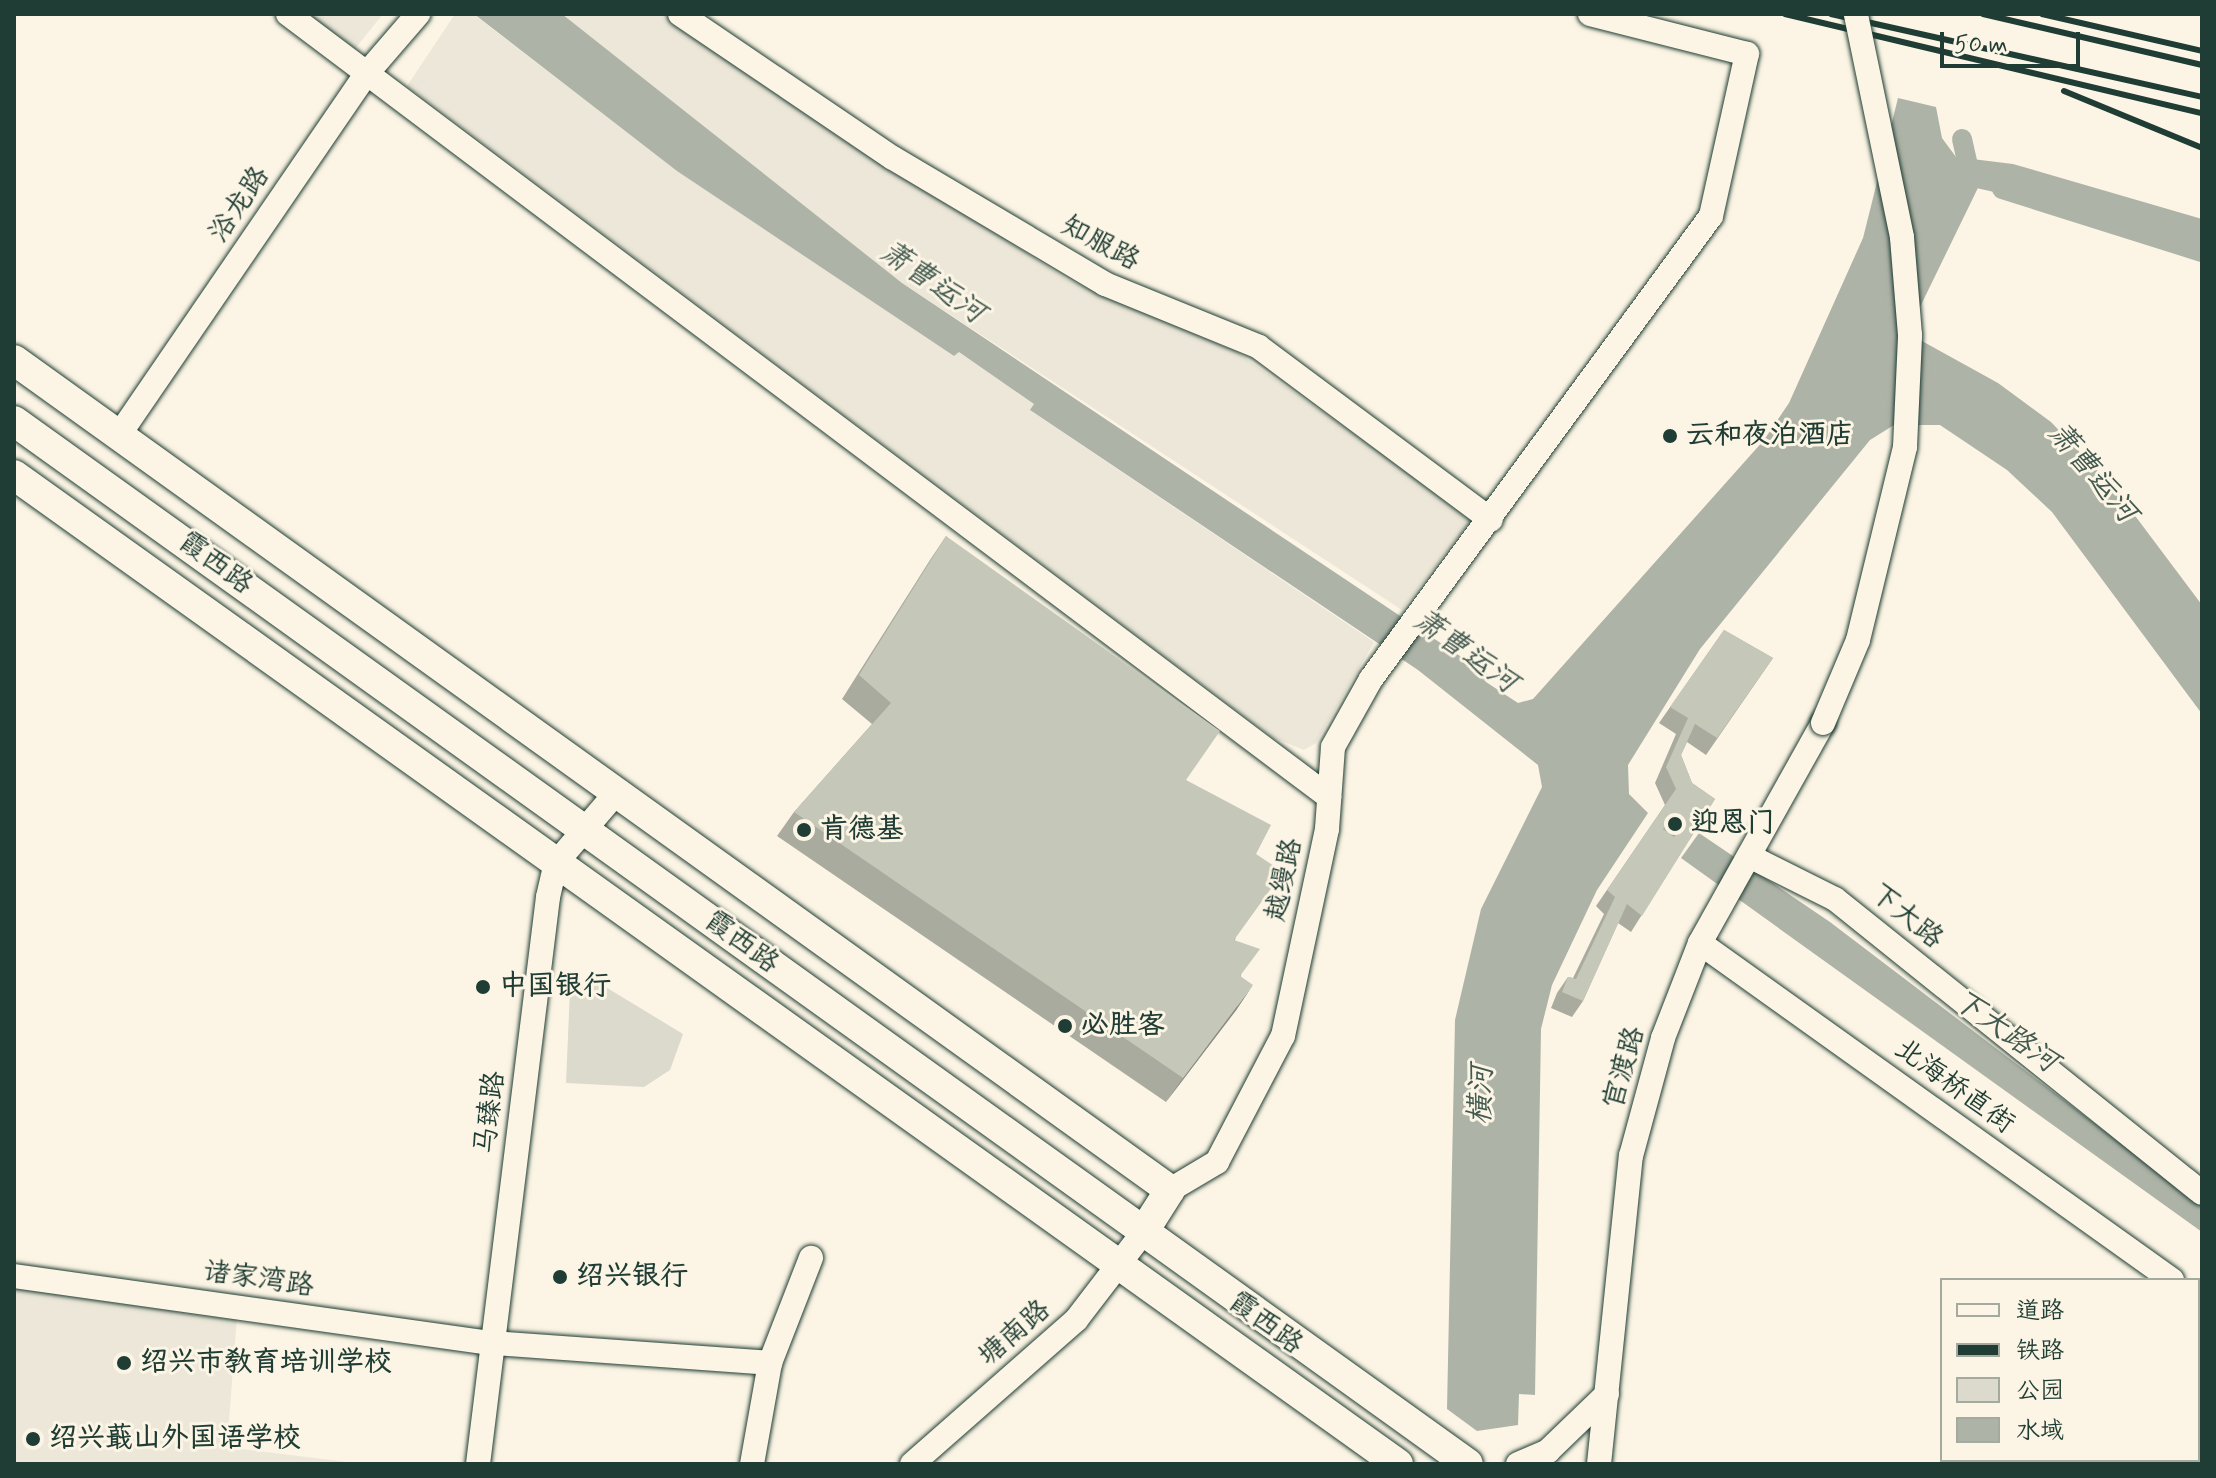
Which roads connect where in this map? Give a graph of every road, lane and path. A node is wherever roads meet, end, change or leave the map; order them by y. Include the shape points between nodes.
1 (288, 14) edge
2 (418, 14) edge
3 (680, 14) edge
4 (1590, 14) edge
5 (1856, 14) edge
6 (368, 72) junction
7 (14, 360) edge
8 (14, 421) edge
9 (119, 435) junction
10 (14, 475) edge
11 (1491, 520) junction
12 (616, 793) junction
13 (1329, 797) junction
14 (582, 827) junction
15 (1749, 856) junction
16 (556, 863) junction
17 (1700, 943) junction
18 (1170, 1190) junction
19 (2202, 1193) edge
20 (1142, 1234) junction
21 (811, 1258) dead end
22 (1119, 1265) junction
23 (14, 1276) edge
24 (2169, 1278) edge
25 (493, 1343) junction
26 (770, 1363) junction
27 (1607, 1394) junction
28 (478, 1464) edge
29 (752, 1464) edge
30 (912, 1464) edge
31 (1398, 1464) edge
32 (1468, 1464) edge
33 (1518, 1464) edge
34 (1599, 1464) edge

1 - 6 street
2 - 6 street, 浴龙路
3 - 11 street, 知服路 via 893,158 1105,284 1259,347
4 - 11 street, 越缦路 via 1747,54 1711,216
5 - 15 street, 官渡路, bridge via 1902,237 1910,335 1906,431 1862,626 1823,723
6 - 9 street, 浴龙路
6 - 13 street
7 - 9 main road
8 - 14 main road, 霞西路
9 - 12 main road
10 - 16 main road, 霞西路
11 - 13 street, 越缦路 via 1371,679 1333,747
12 - 14 street, 马臻路
12 - 18 main road
13 - 18 street, 越缦路 via 1283,1036 1217,1162
14 - 16 street, 马臻路
14 - 20 main road, 霞西路
15 - 17 street, 官渡路
15 - 19 street, 下大路 via 1835,899
16 - 22 main road, 霞西路
16 - 25 street, 马臻路
17 - 24 street, 北海桥直街
17 - 27 street, 官渡路 via 1663,1038 1631,1156
18 - 20 main road
20 - 22 street, 塘南路
20 - 32 main road, 霞西路
21 - 26 street
22 - 30 street, 塘南路 via 1076,1320
22 - 31 main road, 霞西路
23 - 25 street, 诸家湾路
25 - 26 street, 诸家湾路
25 - 28 street, 马臻路
26 - 29 street
27 - 33 street via 1548,1451
27 - 34 street, 官渡路

